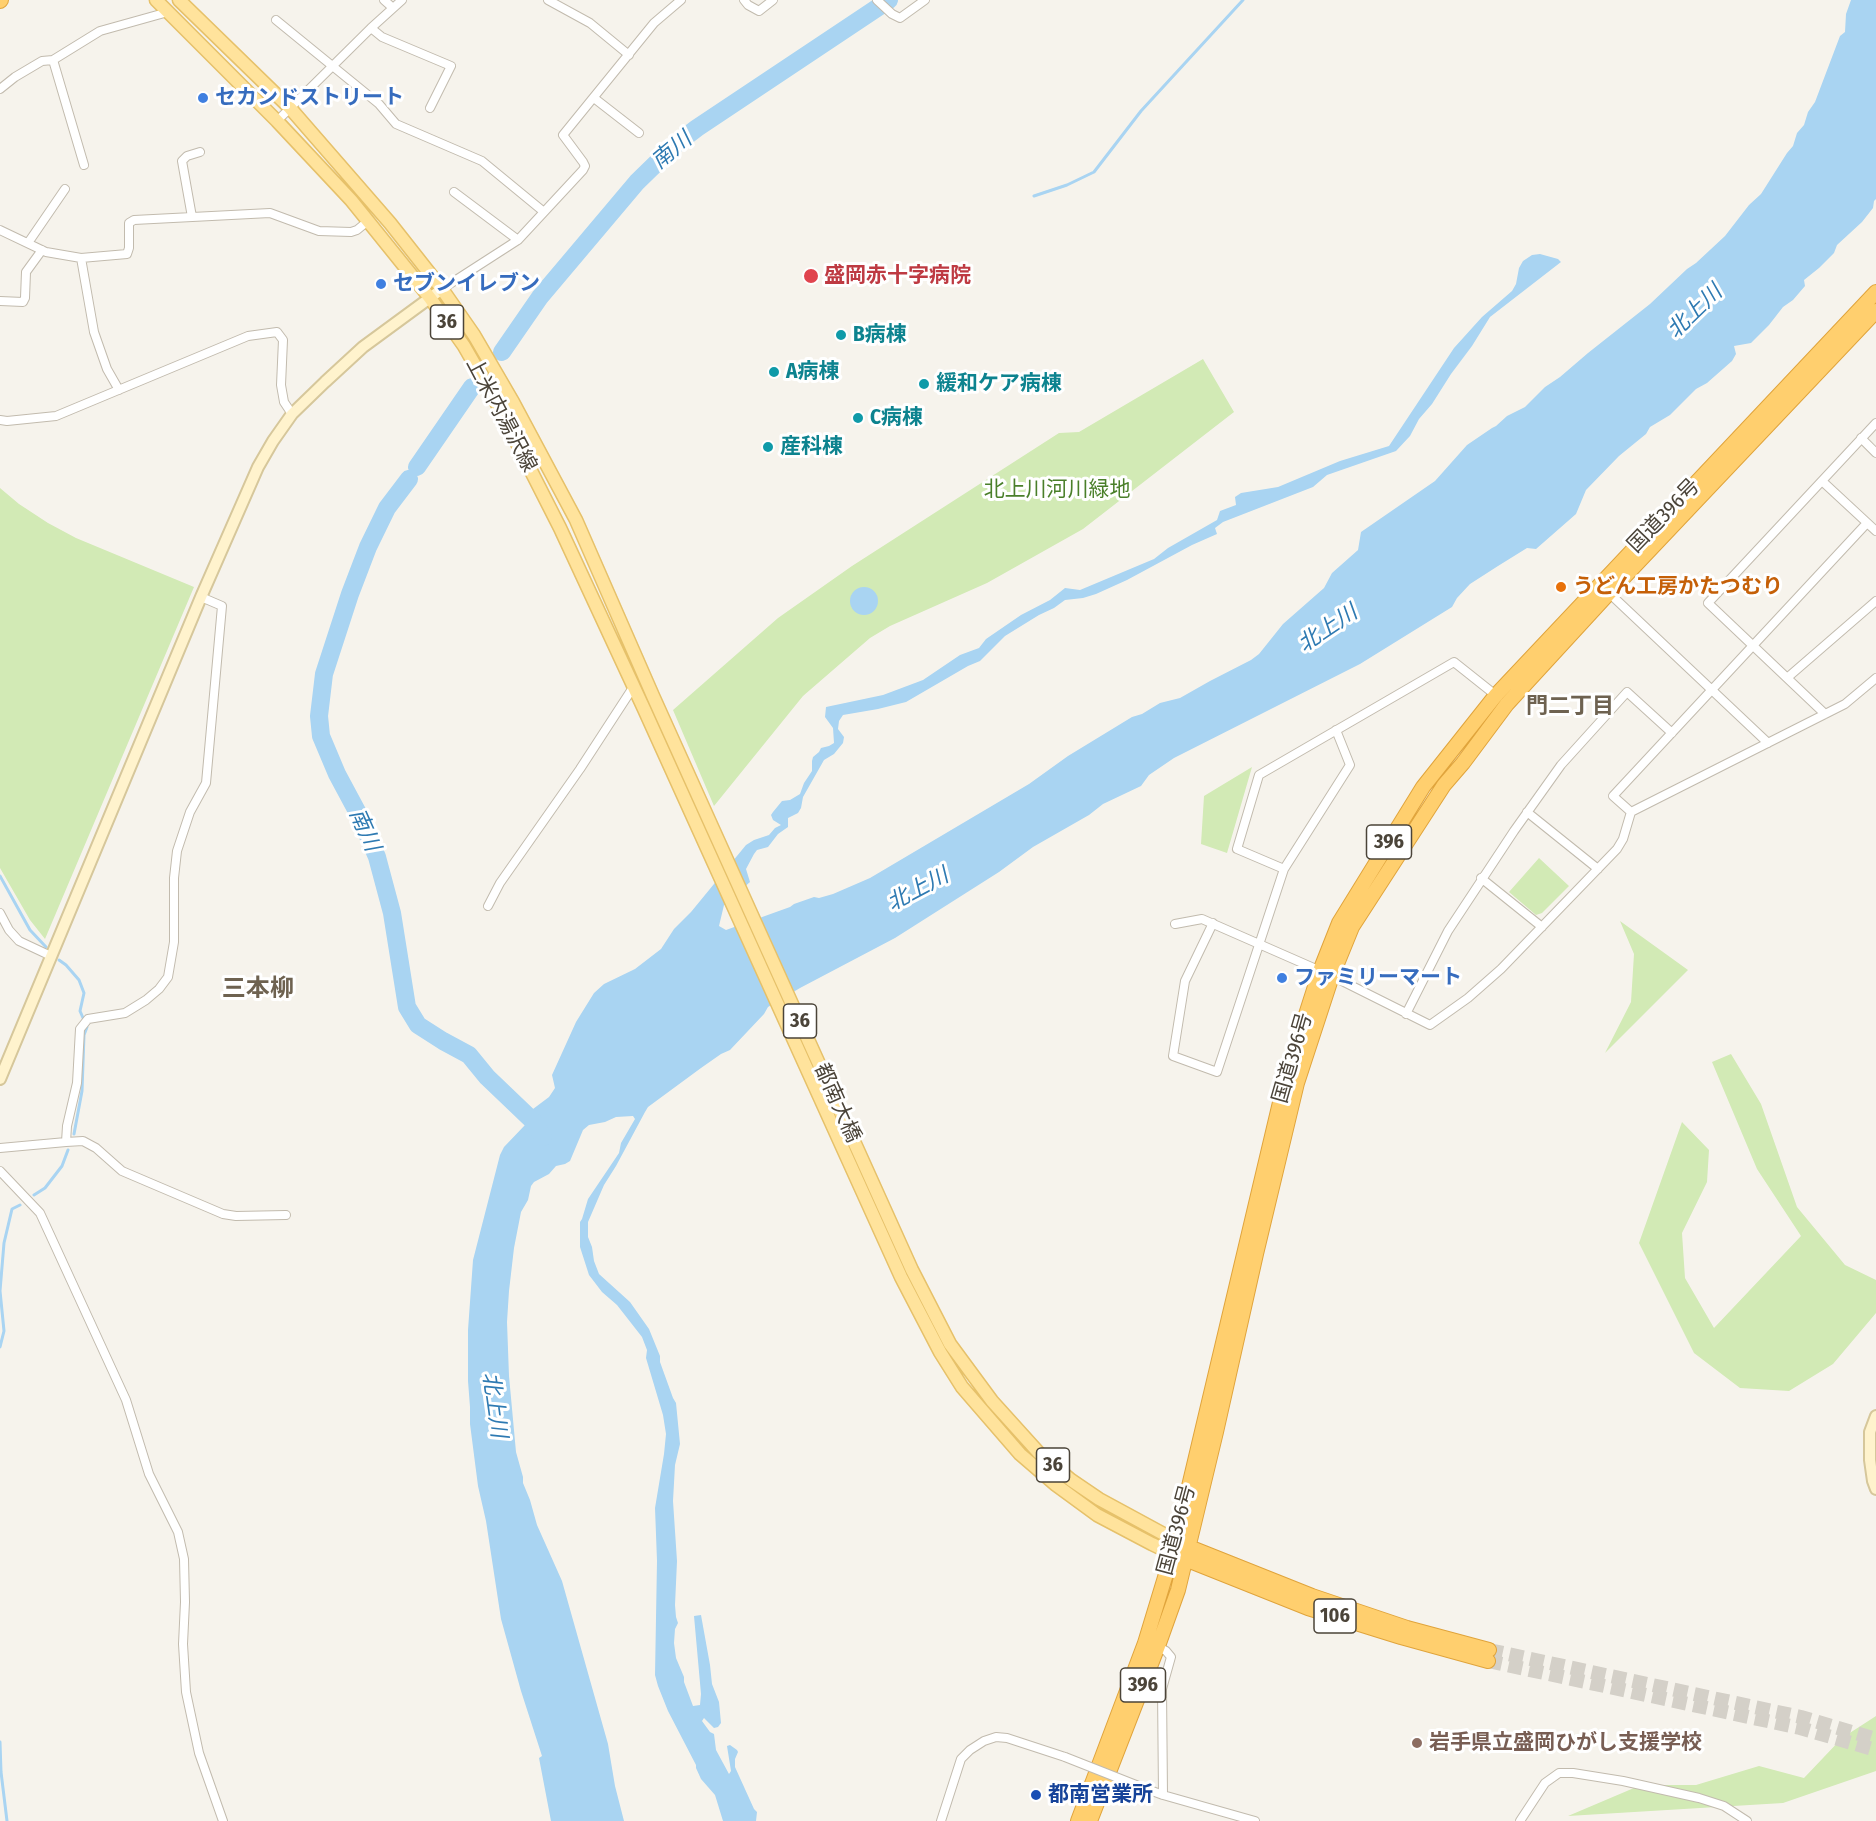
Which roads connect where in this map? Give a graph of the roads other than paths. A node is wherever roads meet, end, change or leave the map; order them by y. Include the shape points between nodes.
1 (156, 0) edge
2 (179, 0) edge
3 (384, 0) edge
4 (402, 0) edge
5 (548, 0) edge
6 (681, 0) edge
7 (744, 0) edge
8 (773, 0) edge
9 (877, 0) edge
10 (925, 0) edge
11 (393, 8) junction
12 (168, 12) junction
13 (276, 20) dead end
14 (371, 27) junction
15 (629, 55) junction
16 (53, 60) junction
17 (331, 67) junction
18 (0, 89) edge
19 (594, 98) junction
20 (290, 108) junction
21 (430, 108) dead end
22 (277, 121) junction
23 (639, 133) dead end
24 (200, 152) dead end
25 (84, 165) dead end
26 (65, 189) dead end
27 (454, 192) dead end
28 (544, 212) junction
29 (192, 217) junction
30 (368, 221) junction
31 (0, 230) edge
32 (518, 240) junction
33 (28, 243) junction
34 (42, 250) junction
35 (81, 258) junction
36 (442, 289) junction
37 (1876, 292) edge
38 (430, 298) junction
39 (0, 300) edge
40 (1876, 311) edge
41 (119, 390) junction
42 (292, 414) junction
43 (0, 420) edge
44 (1876, 423) edge
45 (1861, 438) junction
46 (1876, 453) edge
47 (1822, 481) junction
48 (1867, 523) junction
49 (1876, 531) edge
50 (1604, 589) junction
51 (201, 597) junction
52 (1876, 601) edge
53 (1753, 646) junction
54 (1787, 678) junction
55 (1876, 678) edge
56 (634, 686) junction
57 (1712, 690) junction
58 (653, 696) joint
59 (1501, 700) junction
60 (644, 709) joint
61 (1825, 714) junction
62 (1336, 730) junction
63 (1672, 733) junction
64 (1768, 743) junction
65 (1527, 812) junction
66 (1631, 812) junction
67 (1284, 869) junction
68 (1598, 869) junction
69 (1481, 878) junction
70 (488, 906) dead end
71 (0, 913) edge
72 (1175, 924) dead end
73 (1213, 924) junction
74 (1542, 927) junction
75 (1260, 944) junction
76 (51, 956) junction
77 (1326, 974) junction
78 (1406, 1014) junction
79 (0, 1079) edge
80 (66, 1142) junction
81 (0, 1148) edge
82 (0, 1171) edge
83 (286, 1215) dead end
84 (945, 1348) junction
85 (1876, 1416) edge
86 (1876, 1489) edge
87 (1181, 1551) junction
88 (1152, 1644) junction
89 (1488, 1655) tunnel mouth
90 (1163, 1796) junction
91 (223, 1821) edge
92 (941, 1821) edge
93 (1078, 1821) edge
94 (1090, 1821) edge
95 (1255, 1821) edge
96 (1520, 1821) edge
97 (1747, 1821) edge

1 - 12 main road, 上米内湯沢線 / 36
2 - 20 main road, 上米内湯沢線 / 36
3 - 11 street
4 - 11 street
5 - 15 street via 590,23
6 - 15 street via 654,23
7 - 8 street via 759,11
9 - 10 street via 900,18
11 - 14 street
12 - 16 street via 100,31
12 - 22 main road, 上米内湯沢線 / 36
13 - 17 street
14 - 17 street
14 - 21 street via 382,37 451,66
15 - 19 street
16 - 18 street via 42,61
16 - 25 street
17 - 20 street
17 - 28 street via 379,104 396,124 482,160
19 - 23 street
19 - 28 street via 563,135 585,166
20 - 22 street
20 - 36 main road, 上米内湯沢線 / 36
22 - 30 main road, 上米内湯沢線 / 36
24 - 29 street via 182,161
26 - 33 street
27 - 32 street
28 - 32 street
29 - 30 street via 270,213 319,231 351,232
29 - 35 street via 131,221 127,254
30 - 38 main road, 上米内湯沢線 / 36
31 - 33 street
32 - 36 street
33 - 34 street
34 - 35 street
34 - 39 street via 26,272 23,302
35 - 41 street via 94,332
36 - 38 street
36 - 58 main road, 上米内湯沢線 / 36 via 513,402 576,520
37 - 50 highway, 国道396号 / 396
38 - 42 street via 363,347
38 - 56 main road, 上米内湯沢線 / 36 via 495,400
40 - 50 highway, 国道396号 / 396
41 - 42 street via 248,336 277,332 283,340 284,402
41 - 43 street via 56,416
42 - 51 street via 258,467
44 - 45 street
45 - 46 street
45 - 47 street
47 - 48 street
47 - 53 street via 1708,603
48 - 49 street
48 - 53 street
50 - 57 street
50 - 59 highway, 国道396号 / 396
51 - 76 street
51 - 80 street via 222,606 206,783 190,812 177,851 174,942 168,977 146,1000 125,1013 88,1019 80,1029 78,1083
52 - 54 street
53 - 54 street
53 - 57 street
54 - 61 street
55 - 61 street via 1845,704
56 - 60 main road, 上米内湯沢線 / 36
56 - 70 street
57 - 63 street
57 - 64 street
58 - 84 main road, 都南大橋 / 36
59 - 62 street via 1454,662
59 - 77 highway, 国道396号 / 396 via 1352,927
60 - 84 main road, 都南大橋 / 36 via 901,1277
61 - 64 street
62 - 67 street via 1350,765
62 - 67 street via 1259,775 1237,849
63 - 65 street via 1627,692 1561,765
63 - 66 street via 1613,796
64 - 66 street
65 - 68 street
65 - 69 street
66 - 68 street via 1623,839
67 - 75 street
68 - 74 street
69 - 74 street
69 - 78 street via 1448,931
71 - 76 street via 19,941
72 - 73 street via 1202,919
73 - 75 street
73 - 75 street via 1185,981 1173,1056 1217,1072
74 - 78 street via 1468,998 1430,1025
75 - 77 street
76 - 79 street
77 - 78 street
77 - 87 highway, 国道396号 / 396
80 - 81 street
80 - 83 street via 83,1141 122,1171 223,1214
82 - 91 street via 40,1213 126,1400 149,1474 178,1532 184,1559 186,1692 200,1753
84 - 87 main road, 36 via 962,1387 1020,1454 1056,1485 1097,1515
85 - 86 street via 1870,1432
87 - 88 highway, 国道396号 / 396
87 - 89 highway, 106 via 1308,1608 1401,1637
88 - 90 street via 1171,1657 1162,1689
88 - 93 highway, 国道396号 / 396
88 - 94 highway, 国道396号 / 396
90 - 92 street, bridge via 1021,1741 996,1737 970,1750 962,1759
90 - 95 street
96 - 97 street via 1545,1783 1559,1773 1573,1773 1699,1798 1724,1806

